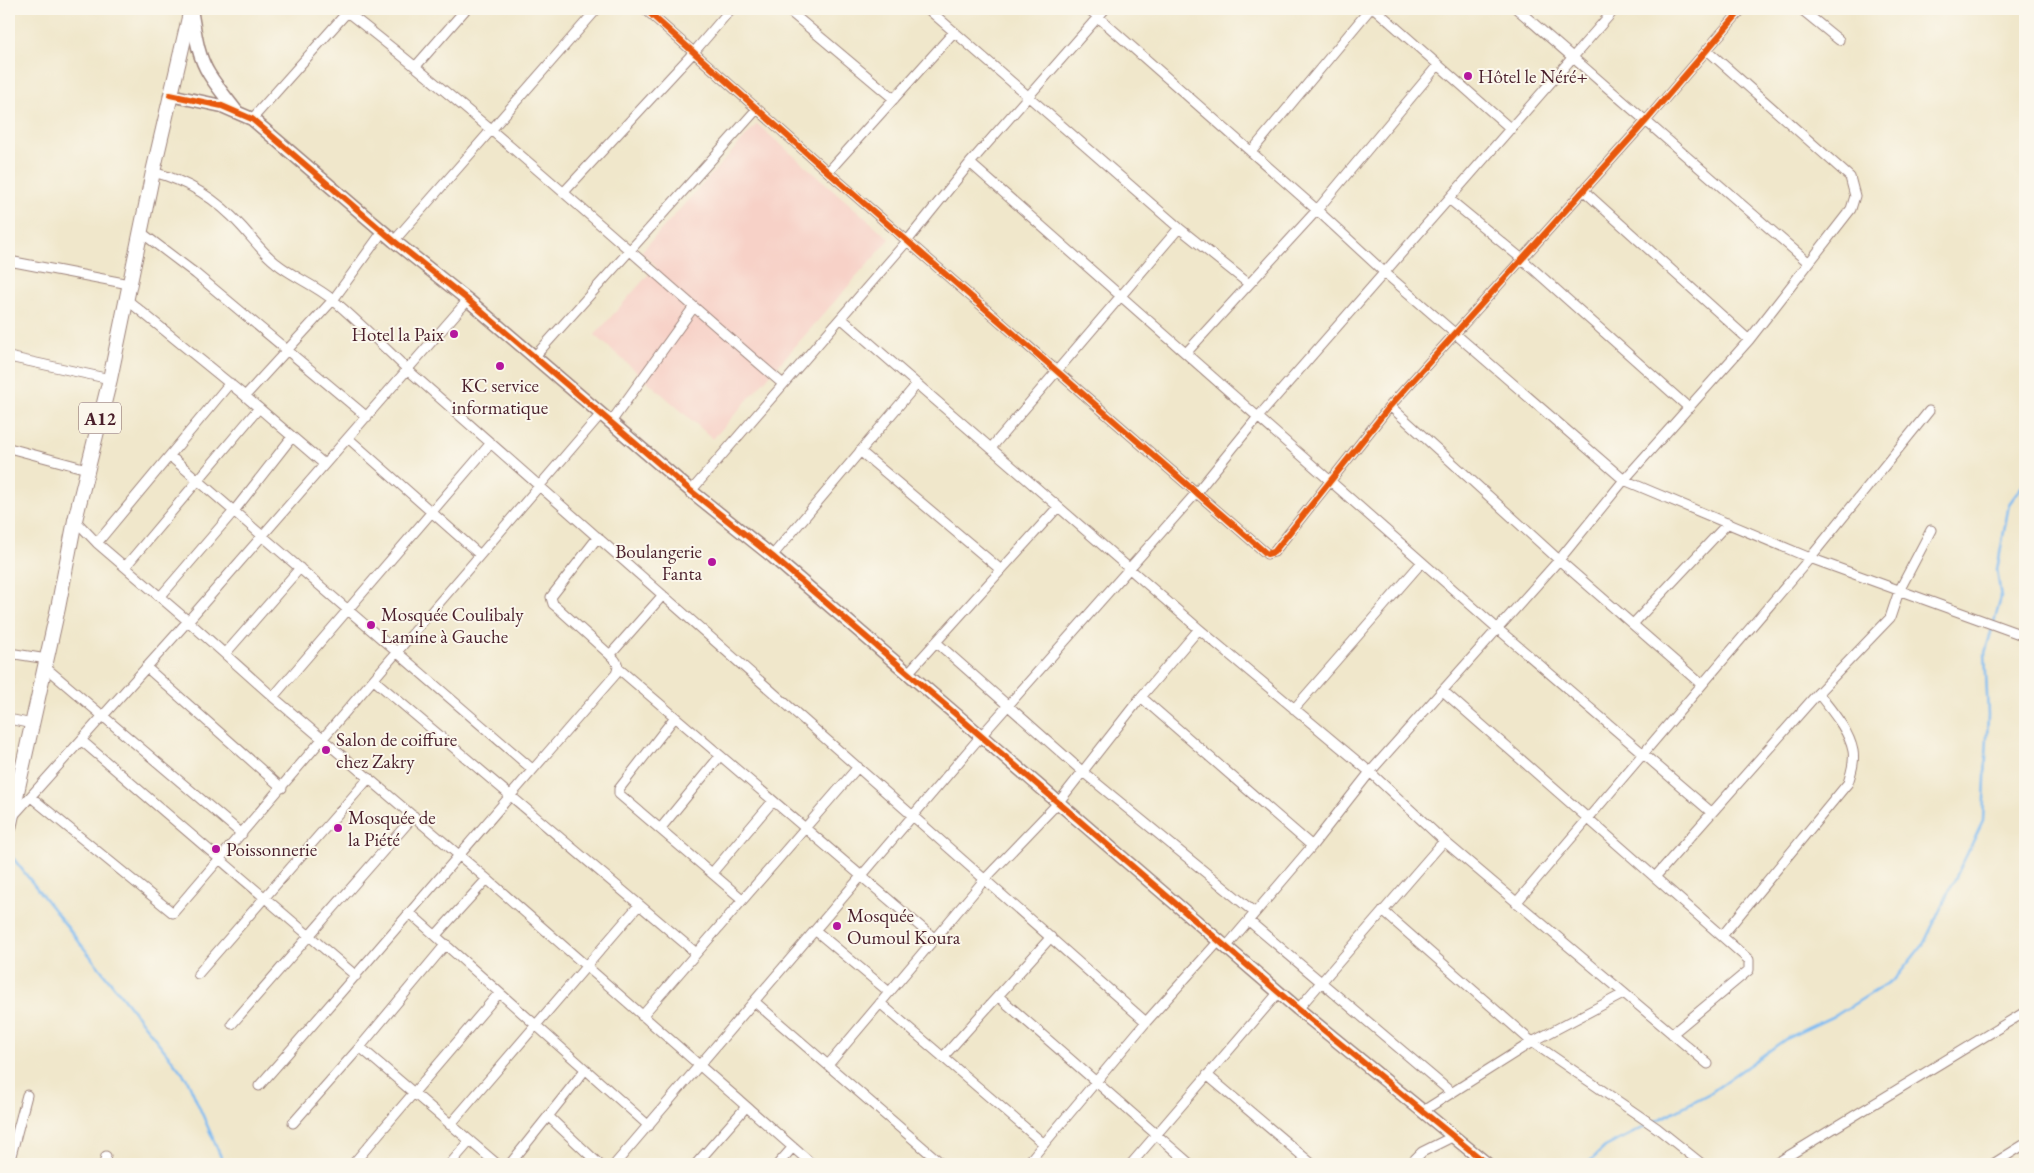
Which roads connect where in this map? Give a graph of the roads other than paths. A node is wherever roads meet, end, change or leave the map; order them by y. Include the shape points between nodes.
1 (191, 9) edge
2 (466, 9) edge
3 (597, 9) edge
4 (645, 9) edge
5 (731, 9) edge
6 (787, 9) edge
7 (928, 9) edge
8 (1089, 9) edge
9 (1105, 9) edge
10 (1370, 9) edge
11 (1375, 9) edge
12 (1516, 9) edge
13 (1615, 9) edge
14 (1742, 9) edge
15 (1801, 9) edge
16 (349, 10) edge
17 (1098, 17) junction
18 (954, 32) junction
19 (1839, 40) dead end
20 (1707, 50) junction
21 (694, 52) junction
22 (1573, 58) junction
23 (1438, 65) junction
24 (416, 66) junction
25 (170, 95) junction
26 (1029, 96) junction
27 (894, 99) junction
28 (757, 109) junction
29 (238, 113) junction
30 (252, 119) junction
31 (1645, 122) junction
32 (1511, 129) junction
33 (491, 131) junction
34 (1251, 152) junction
35 (970, 163) junction
36 (153, 172) junction
37 (828, 172) junction
38 (1583, 190) junction
39 (564, 192) junction
40 (1449, 199) junction
41 (1317, 210) junction
42 (1180, 228) junction
43 (383, 231) junction
44 (142, 232) junction
45 (908, 240) junction
46 (394, 241) junction
47 (630, 251) junction
48 (1522, 259) junction
49 (9, 260) edge
50 (1809, 263) junction
51 (1384, 272) junction
52 (129, 284) junction
53 (1249, 284) junction
54 (1122, 296) junction
55 (126, 299) junction
56 (333, 300) junction
57 (468, 300) junction
58 (693, 308) junction
59 (841, 318) junction
60 (1456, 334) junction
61 (1749, 340) junction
62 (287, 348) junction
63 (1186, 353) junction
64 (534, 356) junction
65 (9, 357) edge
66 (408, 370) junction
67 (1057, 370) junction
68 (110, 379) junction
69 (230, 383) junction
70 (783, 384) junction
71 (917, 384) junction
72 (246, 396) junction
73 (1390, 406) junction
74 (259, 408) junction
75 (1688, 408) junction
76 (1928, 411) dead end
77 (367, 416) junction
78 (1258, 417) junction
79 (606, 418) junction
80 (292, 437) junction
81 (348, 438) junction
82 (491, 443) junction
83 (9, 448) edge
84 (991, 448) junction
85 (860, 451) junction
86 (170, 456) junction
87 (324, 464) junction
88 (87, 470) junction
89 (199, 480) junction
90 (1624, 480) junction
91 (1330, 481) junction
92 (540, 486) junction
93 (691, 490) junction
94 (1197, 492) junction
95 (1058, 507) junction
96 (234, 511) junction
97 (432, 512) junction
98 (75, 520) junction
99 (1728, 523) junction
100 (1931, 530) dead end
101 (262, 536) junction
102 (598, 537) junction
103 (97, 543) junction
104 (480, 555) junction
105 (772, 556) junction
106 (1810, 558) junction
107 (1559, 560) junction
108 (1422, 562) junction
109 (124, 566) junction
110 (300, 568) junction
111 (1129, 569) junction
112 (1002, 570) junction
113 (1899, 591) junction
114 (663, 595) junction
115 (160, 597) junction
116 (348, 610) junction
117 (188, 621) junction
118 (1633, 624) junction
119 (1199, 629) junction
120 (1498, 629) junction
121 (2025, 636) edge
122 (936, 642) junction
123 (9, 653) edge
124 (398, 653) junction
125 (225, 654) junction
126 (610, 655) junction
127 (46, 663) junction
128 (146, 667) junction
129 (619, 669) junction
130 (908, 673) junction
131 (374, 680) junction
132 (1701, 684) junction
133 (1443, 691) junction
134 (1818, 693) junction
135 (273, 697) junction
136 (1141, 697) junction
137 (1008, 707) junction
138 (1294, 709) junction
139 (104, 716) junction
140 (675, 717) junction
141 (9, 718) edge
142 (32, 724) junction
143 (981, 736) junction
144 (322, 740) junction
145 (82, 741) junction
146 (1643, 754) junction
147 (720, 756) junction
148 (858, 767) junction
149 (532, 769) junction
150 (1083, 772) junction
151 (1370, 772) junction
152 (369, 778) junction
153 (282, 788) junction
154 (509, 795) junction
155 (31, 797) junction
156 (773, 801) junction
157 (1058, 803) junction
158 (1711, 812) junction
159 (414, 816) junction
160 (914, 816) junction
161 (1588, 818) junction
162 (10, 823) edge
163 (804, 828) junction
164 (660, 829) junction
165 (242, 834) junction
166 (1444, 841) junction
167 (1312, 846) junction
168 (459, 855) junction
169 (220, 859) junction
170 (712, 873) junction
171 (863, 876) junction
172 (1655, 878) junction
173 (487, 879) junction
174 (985, 879) junction
175 (265, 898) junction
176 (742, 899) junction
177 (1516, 903) junction
178 (639, 904) junction
179 (1383, 911) junction
180 (410, 913) junction
181 (1256, 913) junction
182 (1248, 921) junction
183 (816, 931) junction
184 (436, 935) junction
185 (310, 936) junction
186 (1722, 936) junction
187 (935, 938) junction
188 (1051, 938) junction
189 (446, 944) junction
190 (1222, 944) junction
191 (695, 952) junction
192 (586, 966) junction
193 (198, 974) dead end
194 (356, 976) junction
195 (1321, 982) junction
196 (889, 992) junction
197 (1279, 992) junction
198 (499, 993) junction
199 (1623, 994) junction
200 (999, 997) junction
201 (755, 1002) junction
202 (880, 1003) junction
203 (1298, 1009) junction
204 (2025, 1012) edge
205 (642, 1016) junction
206 (1146, 1022) junction
207 (232, 1024) dead end
208 (536, 1026) junction
209 (1672, 1034) junction
210 (1532, 1042) junction
211 (360, 1047) junction
212 (944, 1057) junction
213 (1708, 1064) dead end
214 (828, 1065) junction
215 (700, 1067) junction
216 (585, 1070) junction
217 (1207, 1075) junction
218 (1096, 1082) junction
219 (259, 1086) dead end
220 (414, 1093) junction
221 (1452, 1093) junction
222 (27, 1095) dead end
223 (746, 1107) junction
224 (1423, 1111) junction
225 (548, 1116) junction
226 (292, 1123) dead end
227 (450, 1125) junction
228 (649, 1126) junction
229 (1156, 1135) junction
230 (1454, 1136) junction
231 (470, 1141) junction
232 (1044, 1144) junction
233 (2025, 1144) edge
234 (793, 1147) junction
235 (9, 1163) edge
236 (353, 1164) edge
237 (450, 1164) edge
238 (497, 1164) edge
239 (510, 1164) edge
240 (599, 1164) edge
241 (615, 1164) edge
242 (696, 1164) edge
243 (778, 1164) edge
244 (812, 1164) edge
245 (942, 1164) edge
246 (1026, 1164) edge
247 (1130, 1164) edge
248 (1190, 1164) edge
249 (1312, 1164) edge
250 (1410, 1164) edge
251 (1488, 1164) edge
252 (1702, 1164) edge
253 (1775, 1164) edge
254 (1992, 1164) edge

1 - 25 main road, A12
1 - 29 street via 203,62
2 - 24 street
3 - 33 street
4 - 21 street
5 - 21 street
6 - 27 street
7 - 18 street
8 - 17 street
9 - 17 street
10 - 34 street
11 - 23 street
12 - 22 street
13 - 22 street
14 - 20 street
15 - 19 street
16 - 24 street
16 - 30 street
17 - 26 street
17 - 34 street
18 - 26 street
18 - 27 street
20 - 31 street
20 - 50 street via 1850,177 1855,196 1851,210
21 - 28 street
21 - 39 street
22 - 31 street
22 - 32 street
23 - 32 street
23 - 41 street
24 - 33 street
25 - 29 street
25 - 36 main road, A12
26 - 35 street
26 - 42 street
27 - 37 street
28 - 37 street
28 - 47 street
29 - 30 street
30 - 43 street
31 - 38 street
31 - 50 street
32 - 40 street
33 - 39 street
33 - 46 street
34 - 41 street
35 - 45 street
35 - 54 street
36 - 44 main road, A12
36 - 56 street via 174,177 196,188 234,219 278,264
37 - 45 street
38 - 48 street
38 - 61 street
39 - 47 street
40 - 48 street
40 - 51 street
41 - 51 street
41 - 53 street
42 - 53 street
42 - 54 street
43 - 46 street
43 - 56 street
44 - 52 main road, A12
44 - 62 street
45 - 59 street
45 - 67 street
46 - 57 street
47 - 58 street
47 - 64 street
48 - 60 street
48 - 75 street
49 - 52 street
50 - 61 street
51 - 60 street
51 - 78 street
52 - 55 main road, A12
53 - 63 street
54 - 63 street
54 - 67 street
55 - 68 main road, A12
55 - 69 street
56 - 62 street
56 - 66 street
57 - 64 street
57 - 66 street
58 - 70 street
58 - 79 street
59 - 70 street
59 - 71 street
60 - 73 street
60 - 90 street
61 - 75 street
62 - 72 street
62 - 77 street
63 - 78 street
64 - 79 street
65 - 68 street
66 - 77 street
66 - 82 street
67 - 84 street
67 - 94 street
68 - 88 main road, A12
69 - 72 street
69 - 86 street
70 - 93 street
71 - 84 street
71 - 85 street
72 - 74 street
73 - 91 street
73 - 107 street
74 - 80 street
74 - 89 street
75 - 90 street
76 - 106 street
77 - 81 street
78 - 91 street
78 - 94 street
79 - 92 street
79 - 93 street
80 - 87 street
80 - 96 street
81 - 87 street
81 - 97 street
82 - 92 street
82 - 97 street
83 - 88 street
84 - 95 street
85 - 105 street
85 - 112 street
86 - 89 street
86 - 103 street
87 - 101 street
88 - 98 main road, A12
89 - 96 street
89 - 109 street
90 - 99 street
90 - 107 street
91 - 94 street via 1274,552 1266,554
91 - 108 street
92 - 102 street
92 - 104 street
93 - 105 street
94 - 111 street
95 - 111 street
95 - 112 street
96 - 101 street
96 - 115 street
97 - 104 street
97 - 116 street
98 - 103 street
98 - 127 main road, A12
99 - 106 street
99 - 118 street
100 - 113 street
101 - 110 street
101 - 117 street
102 - 114 street
102 - 126 street via 551,597 559,610
103 - 109 street
104 - 124 street
105 - 130 street
106 - 113 street
106 - 132 street
107 - 118 street
107 - 120 street
108 - 120 street
108 - 138 street
109 - 115 street
110 - 116 street
110 - 125 street
111 - 119 street
111 - 137 street
112 - 122 street
113 - 121 street
113 - 134 street via 1890,618
114 - 126 street
114 - 148 street
115 - 117 street
116 - 124 street
116 - 135 street
117 - 125 street
117 - 128 street
118 - 132 street
119 - 136 street
119 - 138 street
120 - 133 street
120 - 146 street
122 - 130 street
122 - 137 street
123 - 127 street
124 - 131 street
124 - 149 street
125 - 135 street
126 - 129 street
127 - 139 street
127 - 142 main road, A12
128 - 139 street
128 - 153 street
129 - 140 street
129 - 149 street
130 - 143 street
131 - 144 street
131 - 154 street
132 - 146 street
133 - 151 street
133 - 161 street
134 - 158 street
134 - 186 street via 1838,720 1853,752 1853,768 1848,783
135 - 144 street
136 - 150 street
136 - 167 street
137 - 143 street
137 - 150 street
138 - 151 street
139 - 145 street
139 - 165 street
140 - 147 street
140 - 164 street via 619,789 619,794
141 - 142 street
142 - 162 main road, A12
143 - 157 street
143 - 160 street
144 - 152 street
144 - 153 street
145 - 155 street
145 - 169 street
146 - 158 street
146 - 161 street
147 - 156 street
147 - 164 street
148 - 160 street
148 - 163 street
149 - 154 street
150 - 157 street
150 - 181 street
151 - 166 street
151 - 167 street
152 - 159 street
152 - 175 street
153 - 165 street
154 - 168 street
154 - 178 street
155 - 162 street
155 - 169 street via 173,913
156 - 163 street
156 - 170 street
157 - 174 street
157 - 190 street
158 - 172 street
159 - 168 street
159 - 185 street
160 - 171 street
160 - 174 street
161 - 172 street
161 - 177 street
163 - 171 street
163 - 176 street
164 - 170 street
165 - 169 street
166 - 177 street
166 - 179 street
167 - 181 street
168 - 173 street
168 - 180 street
169 - 175 street
170 - 176 street
171 - 183 street
171 - 187 street
172 - 186 street
173 - 184 street
173 - 192 street
174 - 187 street
174 - 188 street
175 - 185 street
175 - 193 street
176 - 191 street
177 - 199 street
178 - 191 street
178 - 192 street
179 - 195 street
179 - 210 street
180 - 184 street
180 - 194 street
181 - 182 street
182 - 190 street
182 - 195 street
183 - 196 street
183 - 201 street
184 - 189 street
185 - 194 street
185 - 207 street
186 - 209 street via 1749,960 1749,970
187 - 196 street
188 - 200 street
188 - 206 street
189 - 198 street
189 - 211 street
190 - 197 street
190 - 206 street
191 - 205 street
192 - 205 street
192 - 208 street
194 - 219 street
195 - 203 street
195 - 221 street
196 - 202 street
197 - 203 street
197 - 217 street
198 - 208 street
198 - 220 street
199 - 209 street
199 - 210 street
200 - 212 street
200 - 218 street
201 - 214 street
201 - 215 street
202 - 212 street
202 - 214 street
203 - 224 street
204 - 253 street
205 - 215 street
206 - 218 street
208 - 216 street
208 - 227 street
209 - 213 street
210 - 221 street
210 - 252 street via 1657,1128
211 - 220 street
211 - 226 street
212 - 232 street
214 - 245 street
215 - 223 street
215 - 228 street
216 - 225 street
216 - 228 street
217 - 229 street
217 - 249 street
218 - 229 street
218 - 232 street
220 - 227 street
220 - 236 street
221 - 224 street
222 - 235 street
223 - 234 street
223 - 242 street
224 - 230 street
225 - 239 street
225 - 240 street
227 - 231 street
228 - 241 street
229 - 247 street
229 - 248 street
230 - 250 street via 1422,1152
230 - 251 street
231 - 237 street
231 - 238 street
232 - 246 street
233 - 254 street
234 - 243 street
234 - 244 street

